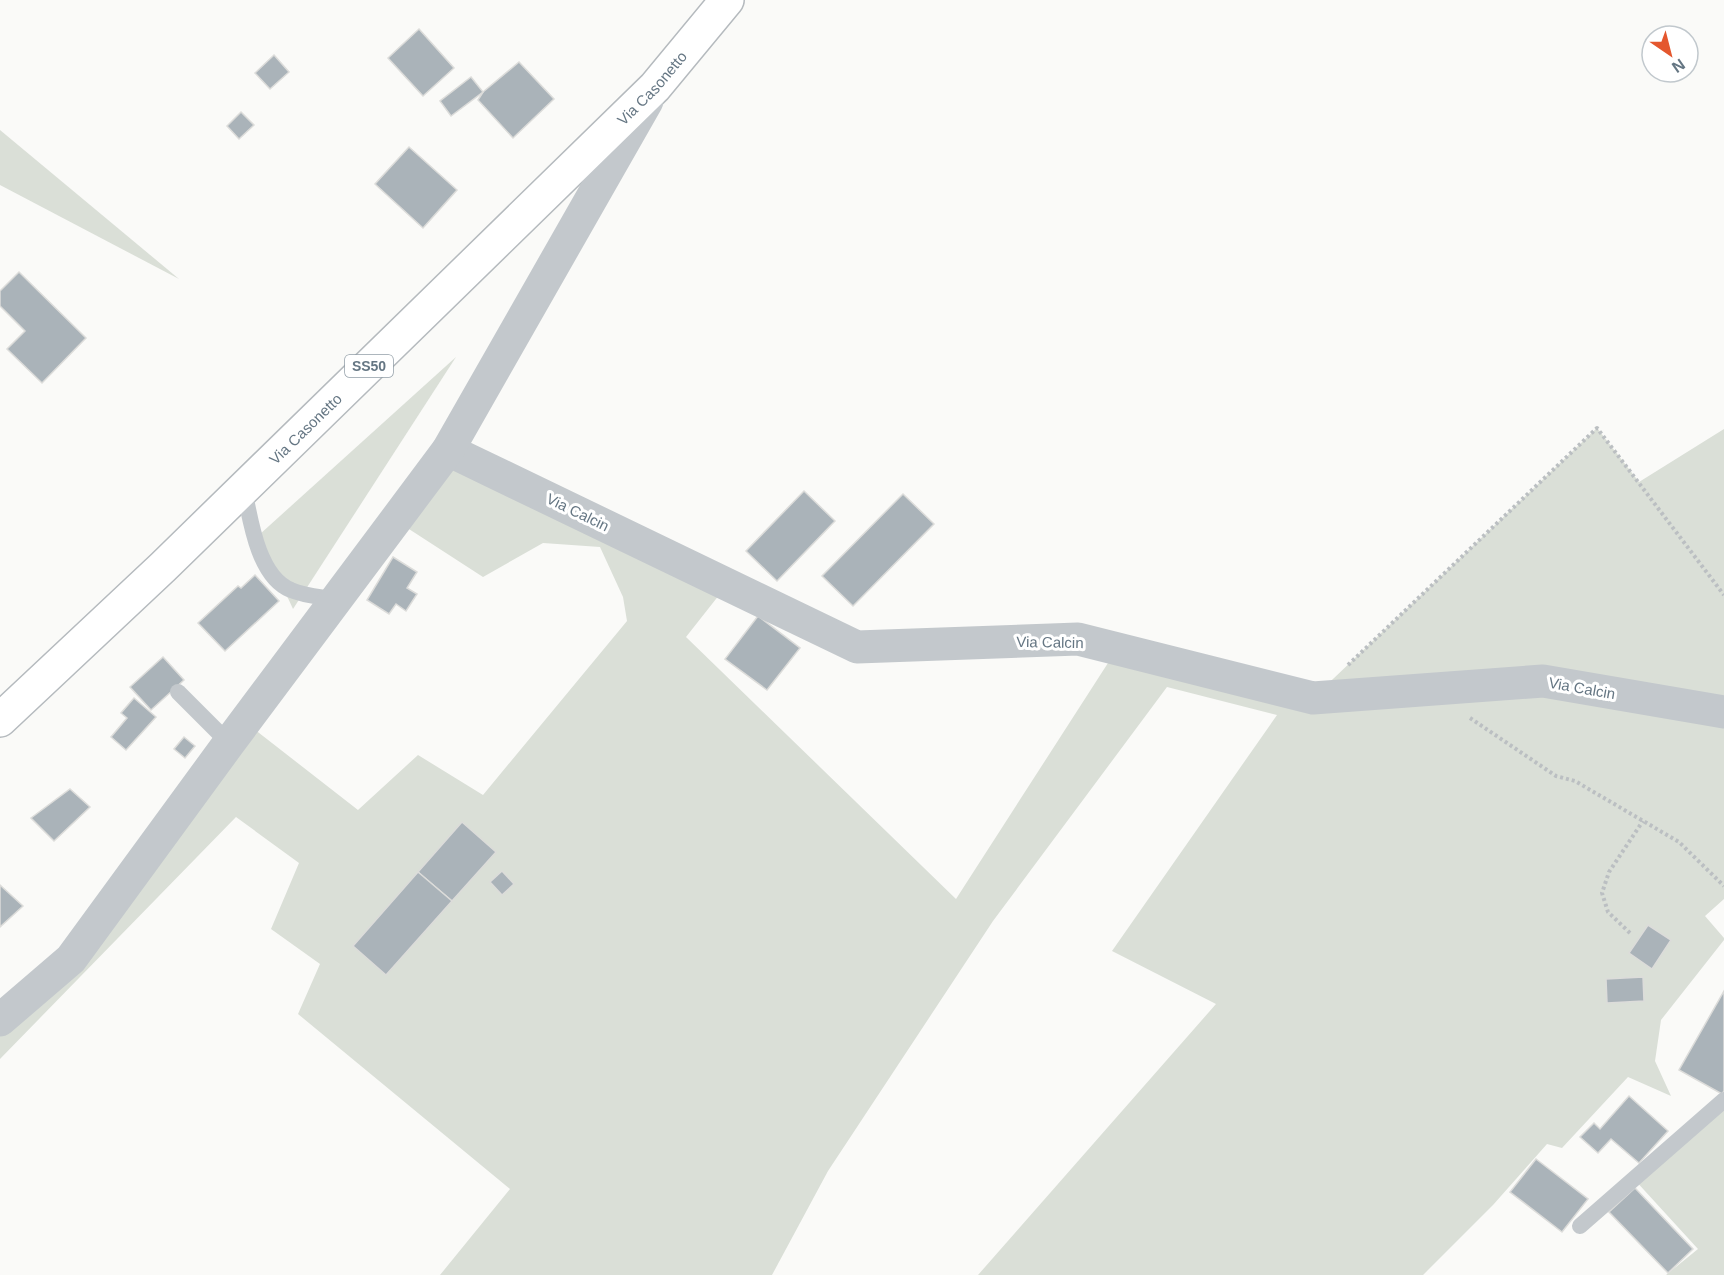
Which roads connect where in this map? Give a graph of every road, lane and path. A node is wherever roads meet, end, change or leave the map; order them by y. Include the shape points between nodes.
1 (727, 0) edge
2 (655, 87) junction
3 (448, 450) junction
4 (244, 488) junction
5 (1724, 595) edge
6 (337, 600) junction
7 (1347, 665) dead end
8 (1427, 690) junction
9 (178, 692) dead end
10 (1724, 712) edge
11 (0, 720) edge
12 (229, 743) junction
13 (1643, 821) junction
14 (1724, 886) edge
15 (1630, 933) dead end
16 (0, 1020) edge
17 (1724, 1100) edge
18 (1580, 1226) dead end

1 - 2 main road, Via Casonetto / SS50
2 - 3 street
2 - 4 main road, Via Casonetto / SS50
3 - 6 street
3 - 8 street, Via Calcin via 857,647 1078,639 1313,698
4 - 6 lane via 263,561 273,578 290,590
4 - 11 main road, Via Casonetto / SS50
5 - 7 path via 1598,428
6 - 12 street
8 - 10 street, Via Calcin via 1543,681
8 - 13 path via 1556,776 1575,781
9 - 12 lane
12 - 16 street via 71,959
13 - 14 path via 1679,842
13 - 15 path via 1609,872 1602,893 1608,912
17 - 18 lane

